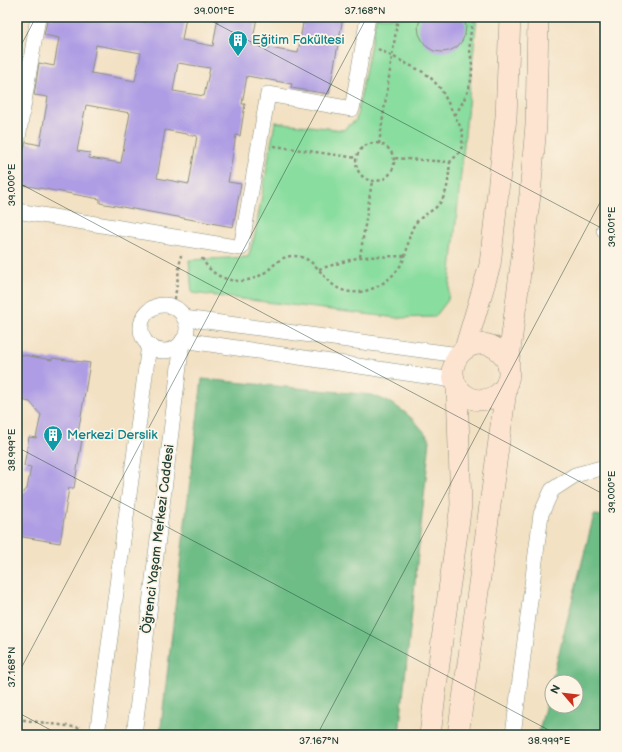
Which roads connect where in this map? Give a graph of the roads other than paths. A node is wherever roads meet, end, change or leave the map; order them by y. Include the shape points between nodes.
1 (38, 17) edge
2 (510, 17) edge
3 (538, 17) edge
4 (374, 19) edge
5 (17, 144) edge
6 (17, 211) edge
7 (179, 312) junction
8 (183, 341) junction
9 (149, 346) junction
10 (462, 352) junction
11 (508, 374) junction
12 (455, 384) junction
13 (605, 467) edge
14 (97, 732) edge
15 (134, 735) edge
16 (430, 735) edge
17 (458, 735) edge
18 (513, 735) edge

1 - 5 street
2 - 10 street via 506,117 490,265
3 - 11 street via 536,125 531,187
4 - 6 street via 352,109 268,94 240,248
7 - 8 street via 187,323 187,333
7 - 9 street via 164,304 149,310 141,324 144,340
7 - 10 street
8 - 9 street via 174,348 164,351
8 - 12 street
8 - 15 street, Öğrenci Yaşam Merkezi Caddesi
9 - 14 street
10 - 11 street via 474,345 492,346 505,357
10 - 12 street via 454,363 452,372
11 - 12 street via 502,391 487,400 470,399
11 - 17 street
12 - 16 street via 461,505
13 - 18 street via 575,476 552,490 541,514

